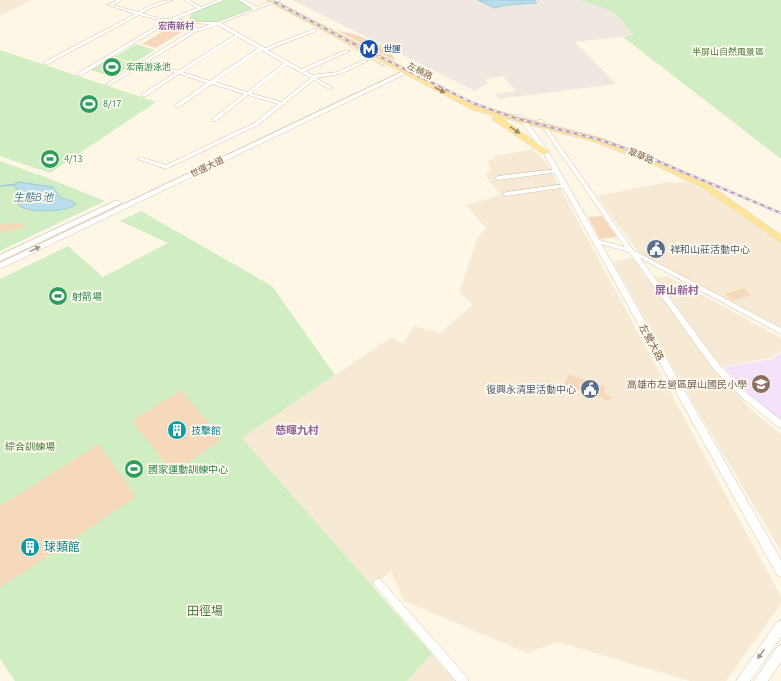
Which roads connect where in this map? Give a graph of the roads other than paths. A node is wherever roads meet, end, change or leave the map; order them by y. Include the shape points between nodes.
1 (120, 0) edge
2 (171, 0) edge
3 (186, 0) edge
4 (222, 0) edge
5 (242, 0) edge
6 (275, 1) edge
7 (200, 8) junction
8 (256, 9) junction
9 (191, 11) junction
10 (138, 14) junction
11 (170, 20) junction
12 (188, 21) junction
13 (218, 23) junction
14 (196, 24) junction
15 (315, 30) dead end
16 (195, 31) junction
17 (238, 35) junction
18 (263, 49) junction
19 (348, 51) dead end
20 (366, 61) dead end
21 (143, 62) junction
22 (46, 63) dead end
23 (287, 63) junction
24 (407, 68) junction
25 (301, 71) junction
26 (178, 73) junction
27 (80, 74) dead end
28 (312, 78) junction
29 (211, 83) junction
30 (108, 84) dead end
31 (331, 88) dead end
32 (246, 94) junction
33 (144, 95) dead end
34 (282, 104) junction
35 (177, 106) dead end
36 (483, 110) junction
37 (523, 119) junction
38 (214, 120) dead end
39 (541, 124) junction
40 (546, 152) junction
41 (140, 159) dead end
42 (557, 171) junction
43 (498, 178) dead end
44 (565, 186) junction
45 (506, 194) dead end
46 (781, 232) edge
47 (781, 240) edge
48 (596, 241) junction
49 (631, 251) junction
50 (0, 258) edge
51 (0, 266) edge
52 (781, 331) edge
53 (781, 425) edge
54 (781, 571) edge
55 (378, 582) dead end
56 (781, 626) edge
57 (781, 651) edge
58 (463, 681) edge
59 (742, 681) edge
60 (760, 681) edge

1 - 10 street via 110,5
2 - 10 street
3 - 7 street
4 - 7 street
5 - 8 street
6 - 8 street
6 - 24 main road, 左楠路
7 - 9 street
8 - 13 street
9 - 11 street
9 - 12 street via 187,16
10 - 11 street
10 - 22 street
11 - 12 street
11 - 27 street
12 - 14 street
13 - 14 street
13 - 16 street
13 - 17 street
14 - 16 street
15 - 18 street
16 - 21 street
17 - 18 street
17 - 26 street
18 - 23 street
18 - 29 street
19 - 25 street
20 - 28 street via 338,73
21 - 26 street
21 - 30 street
23 - 25 street
23 - 32 street
24 -> 36 main road, 左楠路 via 468,104
24 - 37 main road, 左楠路
24 - 50 street, 世運大道
51 -> 24 street, 世運大道
25 - 28 street
26 - 29 street
26 - 33 street
28 - 31 street
28 - 34 street
29 - 32 street
29 - 35 street
32 - 34 street
32 - 38 street
34 - 41 street via 256,124 166,167
36 - 37 main road, 翠華路
36 -> 40 main road
37 - 39 main road, 翠華路
37 - 40 street, 左營大路
39 - 46 main road, 翠華路 via 599,136 665,160 711,182
39 - 47 main road, 翠華路 via 630,151 698,182
39 - 49 street
40 - 42 street, 左營大路
42 - 43 street
42 - 44 street, 左營大路
44 - 45 street
44 - 48 street, 左營大路
48 - 49 street
48 - 54 street, 左營大路
49 - 52 street
49 - 53 street via 715,365 744,395
55 - 58 street
56 -> 59 street
57 - 60 street

